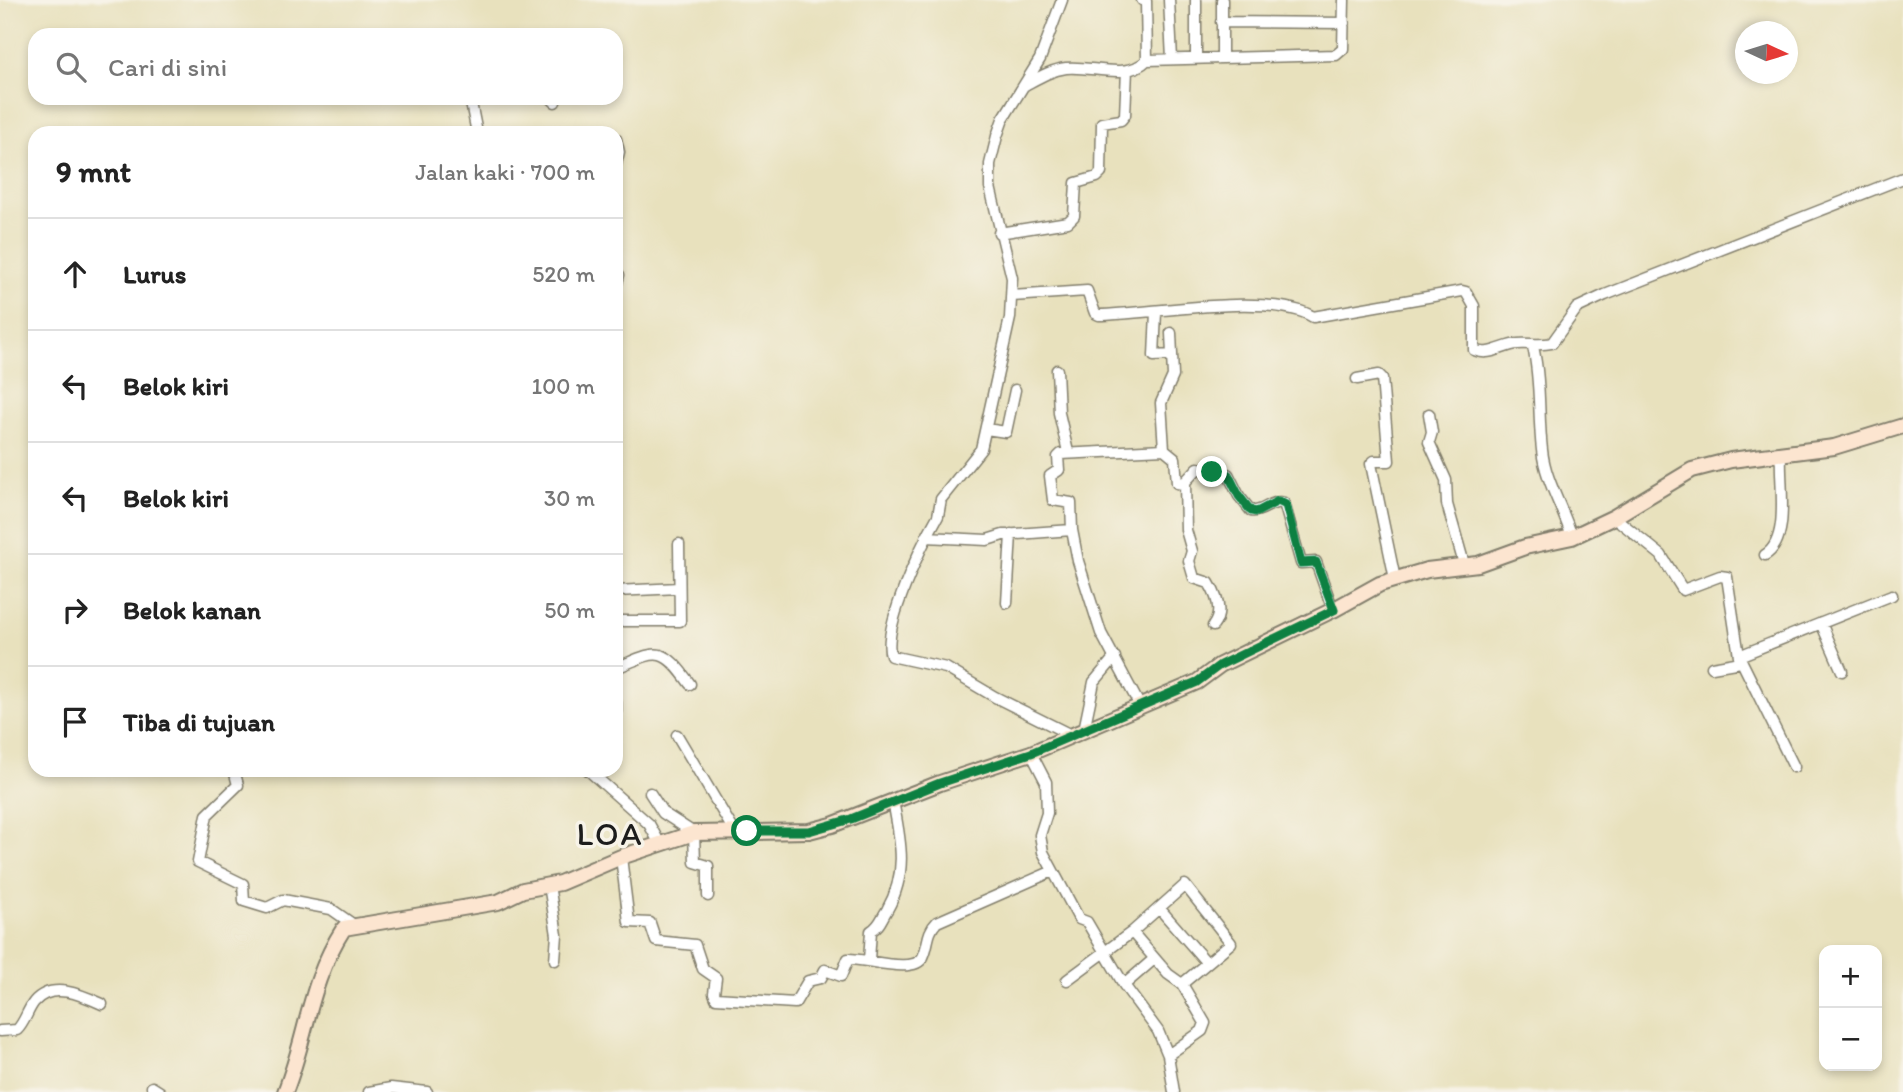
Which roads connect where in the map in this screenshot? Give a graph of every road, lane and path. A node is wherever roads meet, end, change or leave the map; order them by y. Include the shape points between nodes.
1 (1062, 0) edge
2 (1145, 0) edge
3 (1169, 0) edge
4 (1196, 0) edge
5 (1222, 0) edge
6 (1344, 0) edge
7 (1221, 22) junction
8 (1344, 23) junction
9 (1196, 57) junction
10 (1222, 57) junction
11 (1172, 58) junction
12 (1147, 60) junction
13 (1127, 70) junction
14 (1024, 85) junction
15 (471, 105) edge
16 (476, 126) edge
17 (1903, 178) edge
18 (999, 233) junction
19 (1012, 296) junction
20 (1156, 313) junction
21 (1171, 333) dead end
22 (1533, 347) junction
23 (1172, 355) junction
24 (1057, 370) dead end
25 (1357, 379) dead end
26 (1015, 390) dead end
27 (1429, 414) dead end
28 (1903, 426) edge
29 (986, 429) junction
30 (1164, 449) junction
31 (1068, 452) junction
32 (1781, 454) junction
33 (1185, 483) junction
34 (1614, 517) junction
35 (1072, 530) junction
36 (1012, 534) junction
37 (926, 537) junction
38 (1572, 537) junction
39 (679, 544) dead end
40 (1765, 555) dead end
41 (1464, 564) junction
42 (1395, 579) junction
43 (679, 589) junction
44 (623, 591) edge
45 (1892, 595) dead end
46 (1007, 603) dead end
47 (1334, 610) junction
48 (623, 621) edge
49 (1821, 623) junction
50 (1213, 626) dead end
51 (1115, 657) junction
52 (1740, 659) junction
53 (623, 666) edge
54 (1712, 667) dead end
55 (1842, 671) dead end
56 (690, 684) dead end
57 (1140, 706) junction
58 (1079, 733) junction
59 (677, 735) dead end
60 (1031, 753) junction
61 (1794, 767) dead end
62 (235, 777) edge
63 (596, 777) edge
64 (650, 793) dead end
65 (893, 801) junction
66 (734, 831) junction
67 (694, 833) junction
68 (660, 844) junction
69 (621, 857) junction
70 (1054, 871) junction
71 (550, 886) junction
72 (708, 896) dead end
73 (1159, 908) junction
74 (354, 925) junction
75 (1132, 932) junction
76 (1103, 951) junction
77 (1154, 959) junction
78 (555, 960) dead end
79 (869, 960) junction
80 (1208, 963) junction
81 (1067, 979) dead end
82 (1182, 984) junction
83 (1124, 985) junction
84 (102, 1004) dead end
85 (0, 1031) edge
86 (1168, 1055) junction
87 (285, 1092) edge
88 (369, 1092) edge
89 (422, 1092) edge
90 (1174, 1092) edge

1 - 14 street via 1044,50
2 - 12 street
3 - 11 street
4 - 9 street
5 - 7 street
6 - 8 street
7 - 8 street
7 - 10 street
8 - 10 street via 1343,49 1336,55
9 - 10 street
9 - 11 street
11 - 12 street
12 - 13 street
13 - 14 street via 1069,68
13 - 18 street via 1125,115 1102,123 1101,173 1076,183 1074,216 1068,222
14 - 18 street via 1003,119 990,164
15 - 16 street
17 - 22 street via 1605,295 1577,308 1552,343
18 - 19 street via 1012,278
19 - 20 street via 1087,291 1100,315
19 - 29 street
20 - 22 street via 1271,306 1313,317 1466,292 1474,306 1474,349 1491,352 1515,344
20 - 23 street via 1154,356
21 - 23 street
22 - 38 street via 1542,451
23 - 30 street via 1173,376 1161,402
24 - 31 street via 1059,413
25 - 42 street via 1382,378 1389,461 1371,464
26 - 29 street via 1006,432
27 - 41 street via 1429,442 1446,480 1447,507
28 - 32 street via 1834,447
29 - 37 street via 981,449 941,499
30 - 31 street
30 - 33 street via 1175,458 1177,483
31 - 35 street via 1059,455 1059,470 1051,478 1053,500 1072,505
32 - 34 street via 1692,470
32 - 40 street via 1780,538
33 - 47 street via 1202,468 1228,474 1251,511 1284,503 1301,563 1316,562
33 - 50 street via 1190,565 1194,578 1209,583 1216,597 1218,615
34 - 38 street
34 - 52 street via 1661,555 1683,590 1727,577
35 - 36 street
35 - 51 street via 1101,633
36 - 37 street via 987,540
36 - 46 street
37 - 58 street via 897,608 888,643 891,656 946,668 995,697
38 - 41 street
39 - 43 street
41 - 42 street
42 - 47 street
43 - 44 street
43 - 48 street via 678,622
45 - 49 street
47 - 57 street via 1220,665 1197,682
49 - 52 street
49 - 55 street
51 - 57 street
51 - 58 street via 1094,682
52 - 54 street
52 - 61 street
53 - 56 street via 656,654 671,659
57 - 58 street
58 - 60 street
59 - 66 street
60 - 65 street
60 - 70 street via 1046,782 1047,813 1040,842
62 - 74 street via 237,787 206,818 198,862 242,882 244,901 267,908 283,900 329,909
63 - 68 street via 649,824
64 - 67 street via 663,813
65 - 66 street via 809,831
65 - 79 street via 901,877 879,926 870,931
66 - 67 street
67 - 68 street
67 - 72 street via 695,862 708,866
68 - 69 street
69 - 71 street
69 - 79 street via 628,920 650,923 656,941 695,945 703,969 716,978 716,998 795,1003 808,981 821,978 825,970 841,976 848,959
70 - 76 street via 1079,919 1087,922
70 - 79 street via 937,922 929,932 923,958 915,964 904,967
71 - 74 street via 472,908
71 - 78 street
73 - 75 street
73 - 80 street
73 - 80 street via 1185,885 1230,940
74 - 87 street via 344,928 327,955
75 - 76 street
75 - 77 street
76 - 81 street
76 - 83 street
77 - 82 street
77 - 83 street
80 - 82 street
82 - 86 street via 1205,1023 1202,1031
83 - 86 street via 1158,1031
84 - 85 street via 60,991 36,1001 17,1030
86 - 90 street
88 - 89 street via 390,1087

